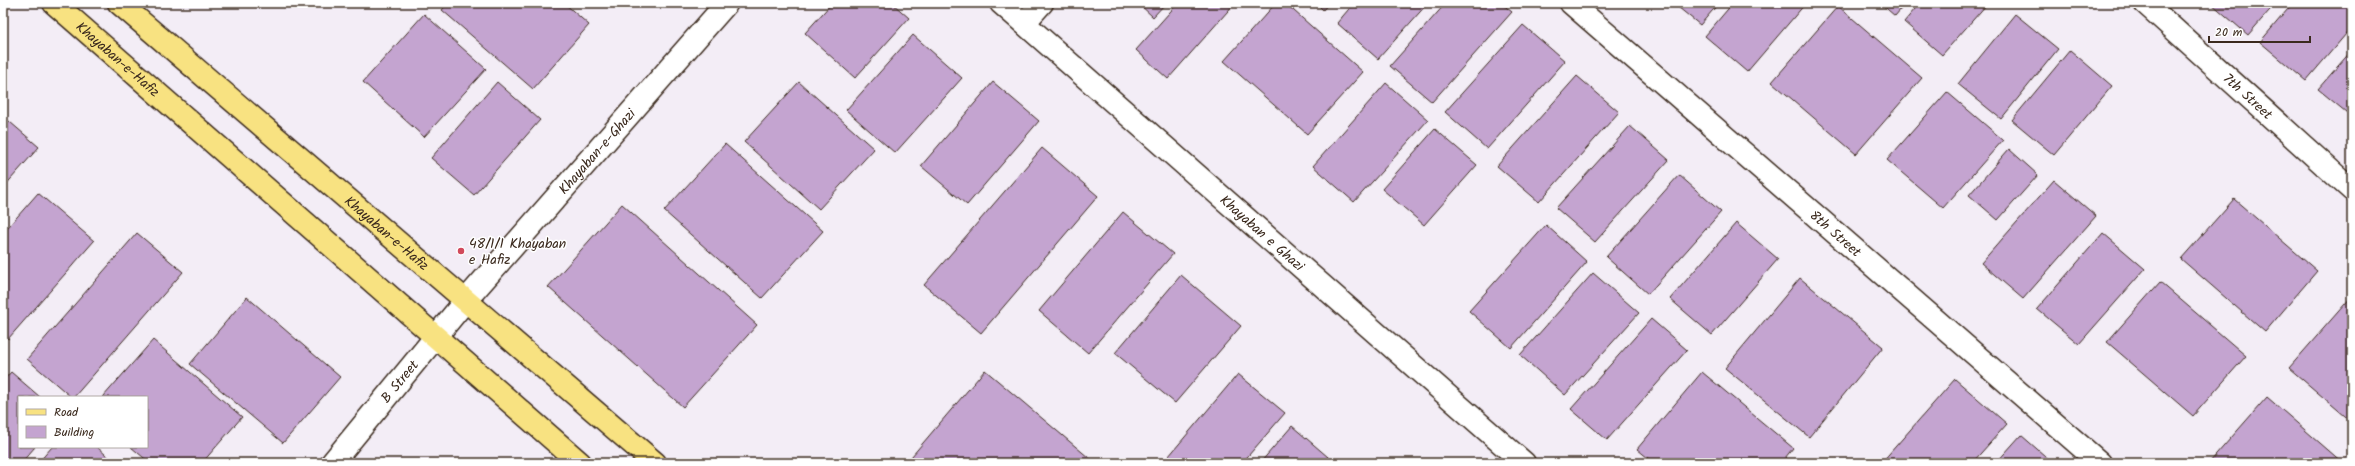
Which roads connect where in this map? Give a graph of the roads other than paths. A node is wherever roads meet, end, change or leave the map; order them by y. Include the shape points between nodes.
1 (54, 3) edge
2 (119, 3) edge
3 (727, 3) edge
4 (1001, 3) edge
5 (1042, 3) edge
6 (1571, 3) edge
7 (2145, 3) edge
8 (1024, 23) junction
9 (2352, 190) edge
10 (466, 300) junction
11 (436, 338) junction
12 (332, 463) edge
13 (580, 463) edge
14 (655, 463) edge
15 (1524, 463) edge
16 (2100, 463) edge

1 - 11 main road, Khayaban-e-Hafiz
2 - 10 main road, Khayaban-e-Hafiz
3 - 10 street, Khayaban-e-Ghazi
4 - 8 street, Khayaban e Ghazi
5 - 8 street
6 - 16 street, 8th Street
7 - 9 street, 7th Street
8 - 15 street, Khayaban e Ghazi
10 - 11 street, B Street
10 - 14 main road, Khayaban-e-Hafiz
11 - 12 street, B Street
11 - 13 main road, Khayaban-e-Hafiz

